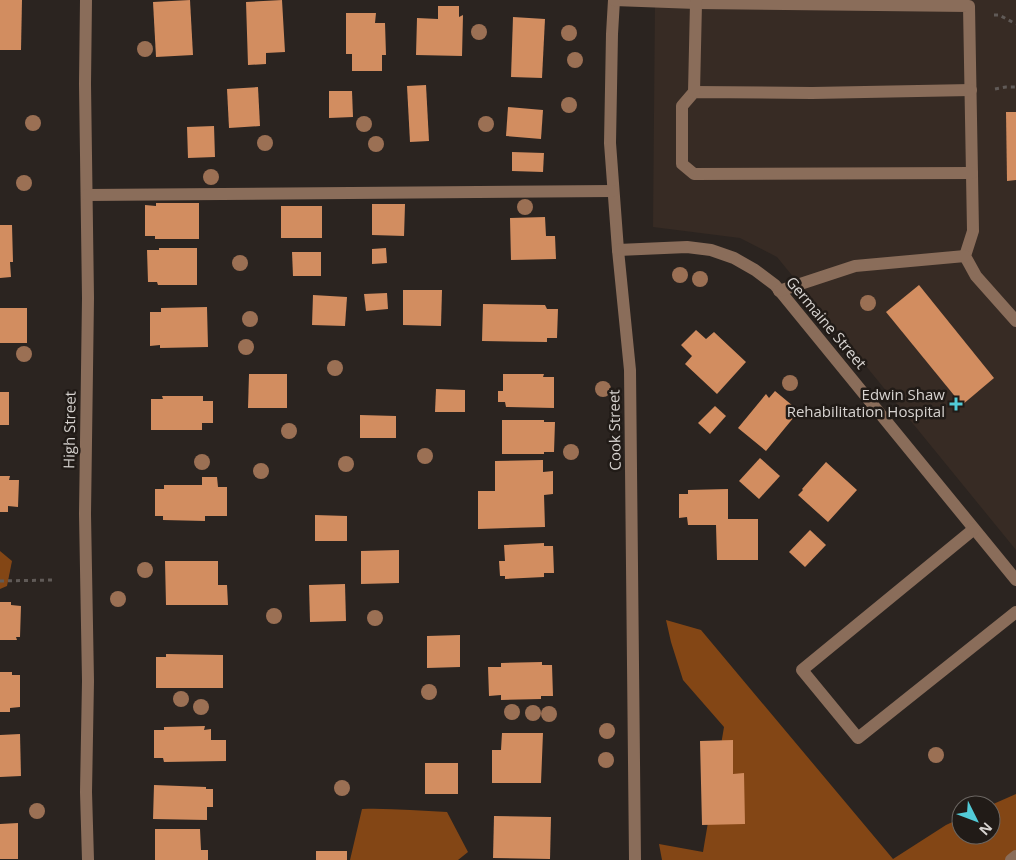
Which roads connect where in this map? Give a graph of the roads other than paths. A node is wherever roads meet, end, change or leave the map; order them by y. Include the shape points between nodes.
1 (86, 0) edge
2 (614, 0) edge
3 (696, 3) junction
4 (971, 90) junction
5 (694, 92) junction
6 (972, 173) junction
7 (613, 190) junction
8 (87, 195) junction
9 (618, 250) junction
10 (965, 256) junction
11 (779, 291) junction
12 (1016, 321) edge
13 (974, 529) junction
14 (1016, 580) edge
15 (1016, 612) edge
16 (1016, 856) edge
17 (88, 860) edge
18 (635, 860) edge
19 (1012, 860) edge

1 - 8 street, High Street
2 - 3 street
2 - 7 street, Cook Street via 610,143
3 - 4 street via 969,6
3 - 5 street
4 - 5 street
4 - 6 street
5 - 6 street via 682,106 682,164 694,174
6 - 10 street via 973,231
7 - 8 street
7 - 9 street, Cook Street
8 - 17 street, High Street
9 - 11 street, Germaine Street via 687,247 710,250 755,270
9 - 18 street, Cook Street via 630,370
10 - 11 street via 856,266
10 - 12 street via 976,276
11 - 13 street, Germaine Street
13 - 14 street, Germaine Street
13 - 15 street via 802,670 858,738
16 - 19 street

